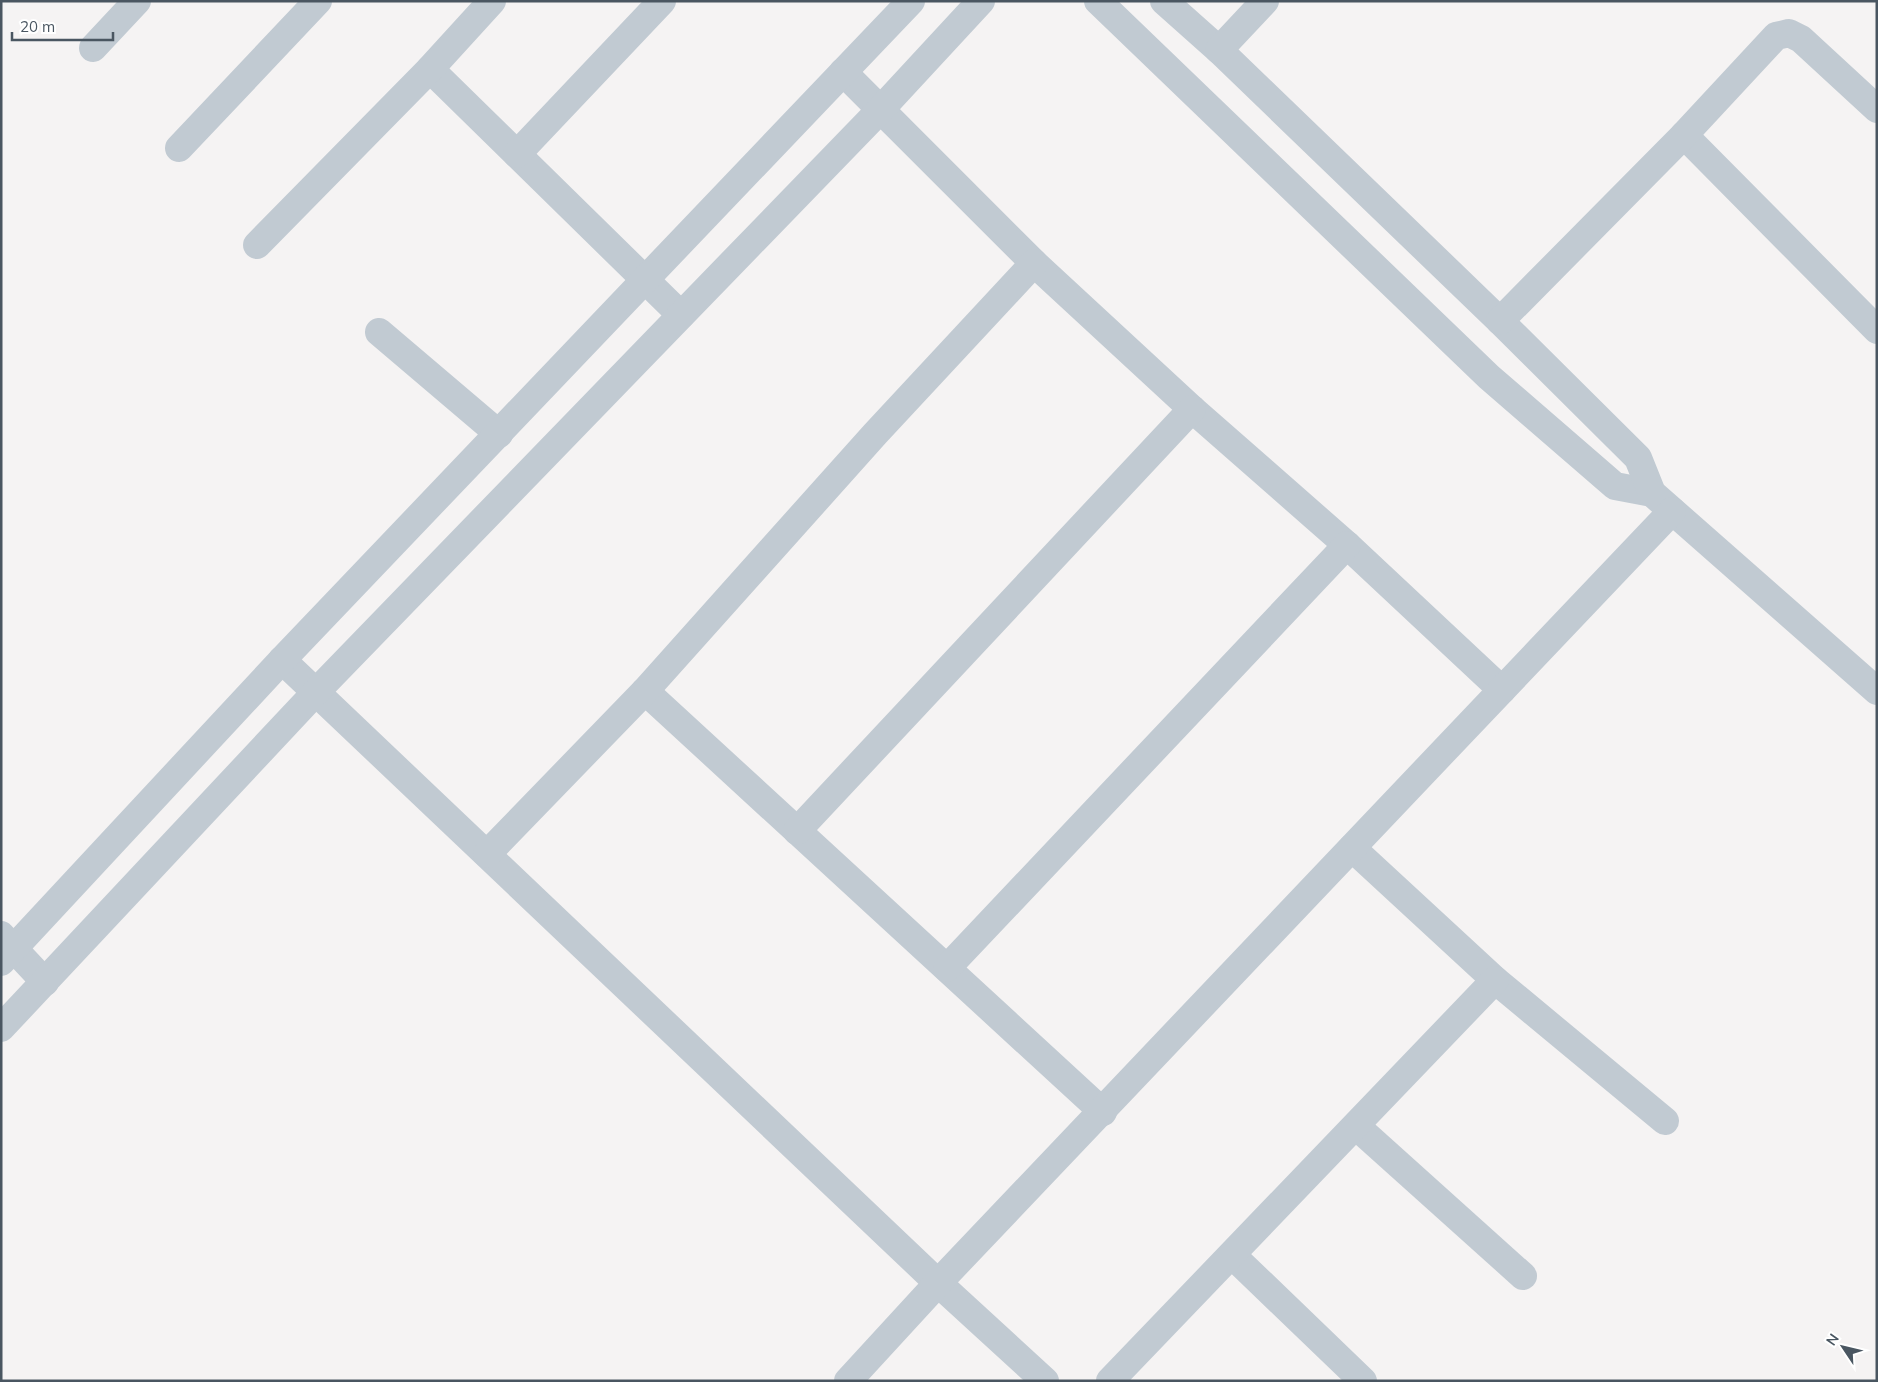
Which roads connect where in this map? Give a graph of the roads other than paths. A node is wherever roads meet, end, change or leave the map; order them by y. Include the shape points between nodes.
1 (137, 1) edge
2 (318, 1) edge
3 (662, 1) edge
4 (911, 1) edge
5 (981, 1) edge
6 (1098, 1) edge
7 (1164, 1) edge
8 (1265, 1) edge
9 (483, 4) edge
10 (93, 48) dead end
11 (1219, 50) junction
12 (430, 69) junction
13 (843, 72) junction
14 (882, 108) junction
15 (1877, 109) edge
16 (1684, 135) junction
17 (179, 148) dead end
18 (517, 154) junction
19 (257, 245) dead end
20 (1034, 263) junction
21 (644, 280) junction
22 (681, 315) junction
23 (1500, 321) junction
24 (1877, 330) edge
25 (379, 332) dead end
26 (1192, 409) junction
27 (499, 434) junction
28 (1652, 493) junction
29 (1672, 511) junction
30 (1347, 545) junction
31 (282, 660) junction
32 (1502, 690) junction
33 (645, 691) junction
34 (1877, 691) edge
35 (315, 693) junction
36 (797, 831) junction
37 (1352, 848) junction
38 (487, 854) junction
39 (6, 948) edge
40 (947, 968) junction
41 (1495, 980) junction
42 (44, 982) junction
43 (1, 1028) edge
44 (1103, 1112) junction
45 (1665, 1121) dead end
46 (1356, 1126) junction
47 (1232, 1255) junction
48 (1524, 1276) dead end
49 (938, 1283) junction
50 (848, 1381) edge
51 (1045, 1381) edge
52 (1110, 1381) edge
53 (1363, 1381) edge

1 - 10 street
2 - 17 street
3 - 18 street
4 - 13 street
5 - 14 street
6 - 28 street via 1489,377 1615,486
7 - 11 street
8 - 11 street
9 - 12 street
11 - 23 street
12 - 18 street
12 - 19 street
13 - 14 street
13 - 21 street
14 - 20 street
14 - 22 street
15 - 16 street via 1801,38 1789,33 1776,36
16 - 23 street
16 - 24 street
18 - 21 street
20 - 26 street
20 - 33 street via 875,434
21 - 22 street
21 - 27 street
22 - 35 street
23 - 28 street via 1638,458
25 - 27 street
26 - 30 street
26 - 36 street
27 - 31 street
28 - 29 street
29 - 32 street
29 - 34 street
30 - 32 street
30 - 40 street
31 - 35 street
31 - 39 street
32 - 37 street
33 - 36 street
33 - 38 street
35 - 38 street
35 - 42 street
36 - 40 street
37 - 41 street
37 - 44 street
38 - 49 street
39 - 42 street
40 - 44 street
41 - 45 street
41 - 46 street
42 - 43 street
44 - 49 street
46 - 47 street
46 - 48 street
47 - 52 street
47 - 53 street
49 - 50 street
49 - 51 street

